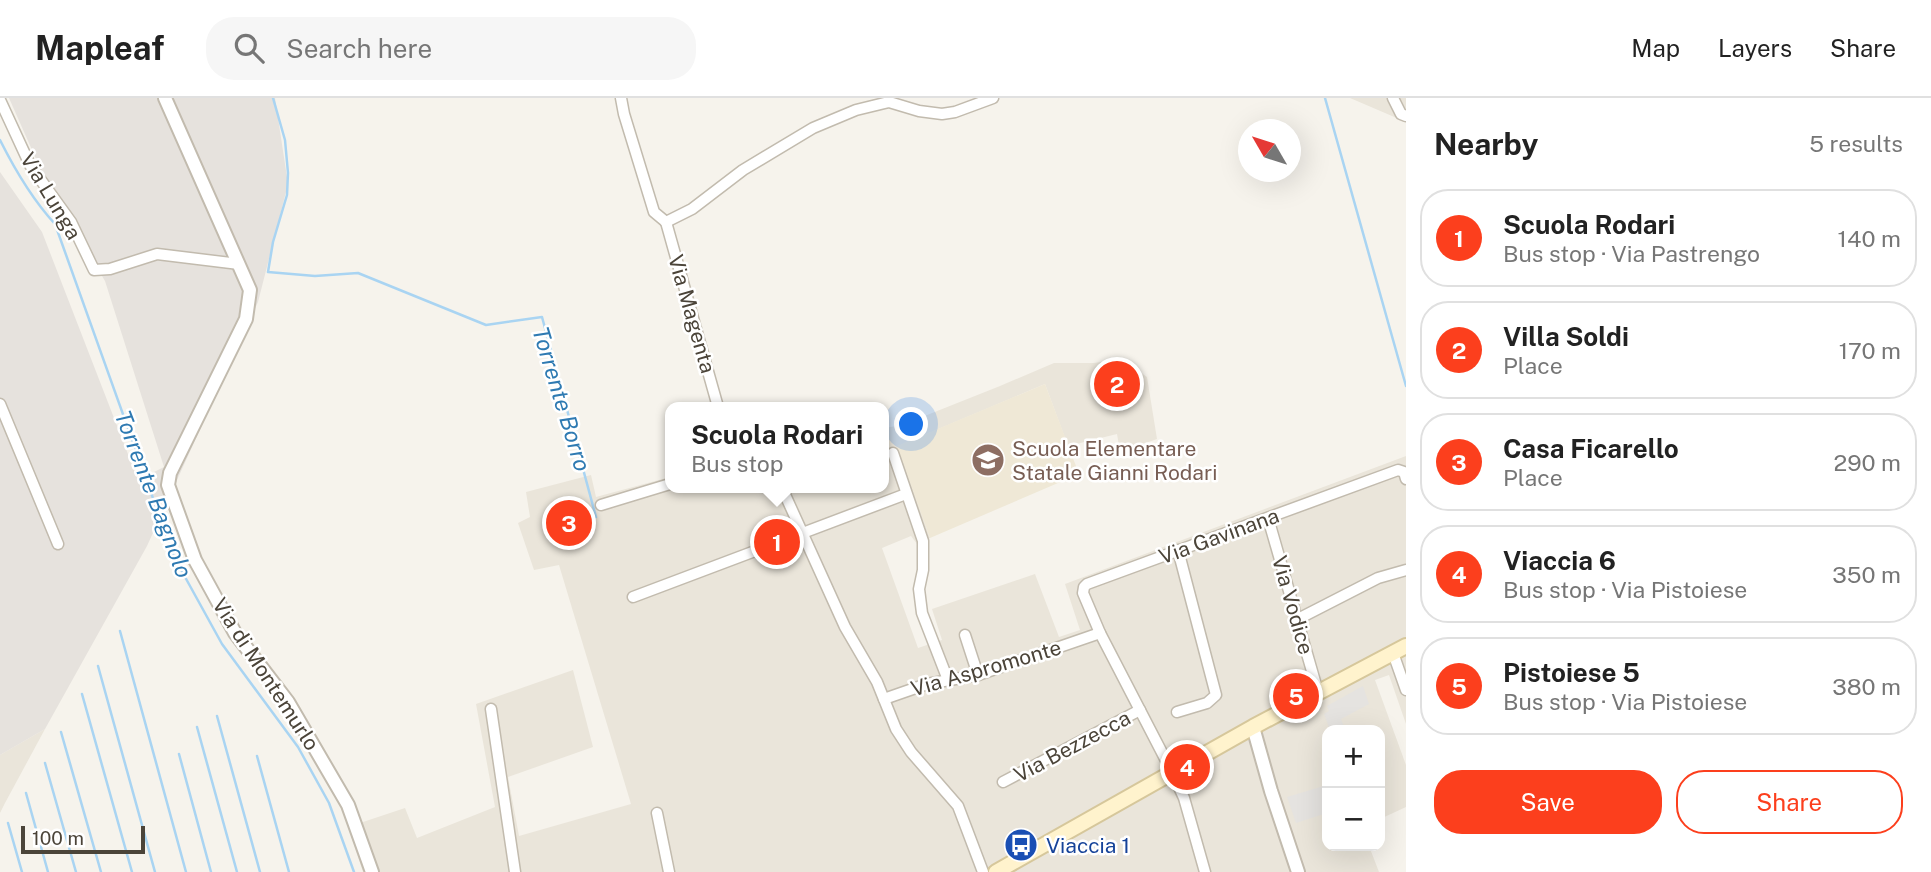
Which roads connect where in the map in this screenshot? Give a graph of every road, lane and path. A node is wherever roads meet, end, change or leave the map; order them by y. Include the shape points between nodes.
1 (165, 98) edge
2 (621, 98) edge
3 (993, 98) edge
4 (1393, 98) edge
5 (0, 100) edge
6 (1404, 115) edge
7 (666, 222) junction
8 (239, 264) junction
9 (717, 402) edge
10 (0, 404) edge
11 (893, 453) dead end
12 (1404, 474) edge
13 (665, 486) edge
14 (784, 493) edge
15 (906, 494) junction
16 (601, 505) dead end
17 (1268, 518) junction
18 (802, 535) junction
19 (58, 544) dead end
20 (1178, 550) junction
21 (1406, 570) edge
22 (633, 597) dead end
23 (1298, 619) junction
24 (1100, 633) junction
25 (965, 635) dead end
26 (1399, 649) edge
27 (978, 675) junction
28 (948, 680) junction
29 (1406, 690) edge
30 (1318, 692) junction
31 (884, 699) junction
32 (491, 709) dead end
33 (1140, 710) junction
34 (1177, 712) dead end
35 (1253, 727) junction
36 (1172, 772) junction
37 (1003, 782) dead end
38 (657, 813) dead end
39 (372, 872) edge
40 (515, 872) edge
41 (668, 872) edge
42 (983, 872) edge
43 (996, 872) edge
44 (1205, 872) edge
45 (1298, 872) edge

1 - 8 street
2 - 7 street, Via Magenta via 654,212
3 - 7 street via 942,114 889,102 856,110 813,128
4 - 6 street
5 - 8 street, Via Lunga via 30,165 71,222 94,270 110,270 157,254
7 - 9 street, Via Magenta
8 - 39 street, Via di Montemurlo via 250,289 246,319 168,485 195,560 235,633 288,702 348,805
10 - 19 street
11 - 15 street
12 - 17 street, Via Gavinana
13 - 16 street
14 - 18 street
15 - 18 street
15 - 28 street via 923,541 922,613
17 - 20 street, Via Gavinana
17 - 23 street, Via Vodice
18 - 22 street
18 - 31 street
20 - 24 street, Via Gavinana via 1084,587
20 - 34 street via 1216,695 1207,703
21 - 23 street via 1378,578
23 - 30 street, Via Vodice
24 - 27 street, Via Aspromonte
24 - 33 street
25 - 27 street
26 - 29 street
26 - 30 main road
27 - 28 street, Via Aspromonte
28 - 31 street, Via Aspromonte
30 - 35 main road
31 - 42 street via 903,741 958,806
32 - 40 street
33 - 36 street
33 - 37 street, Via Bezzecca
35 - 36 main road
35 - 45 street
36 - 43 main road
36 - 44 street
38 - 41 street

